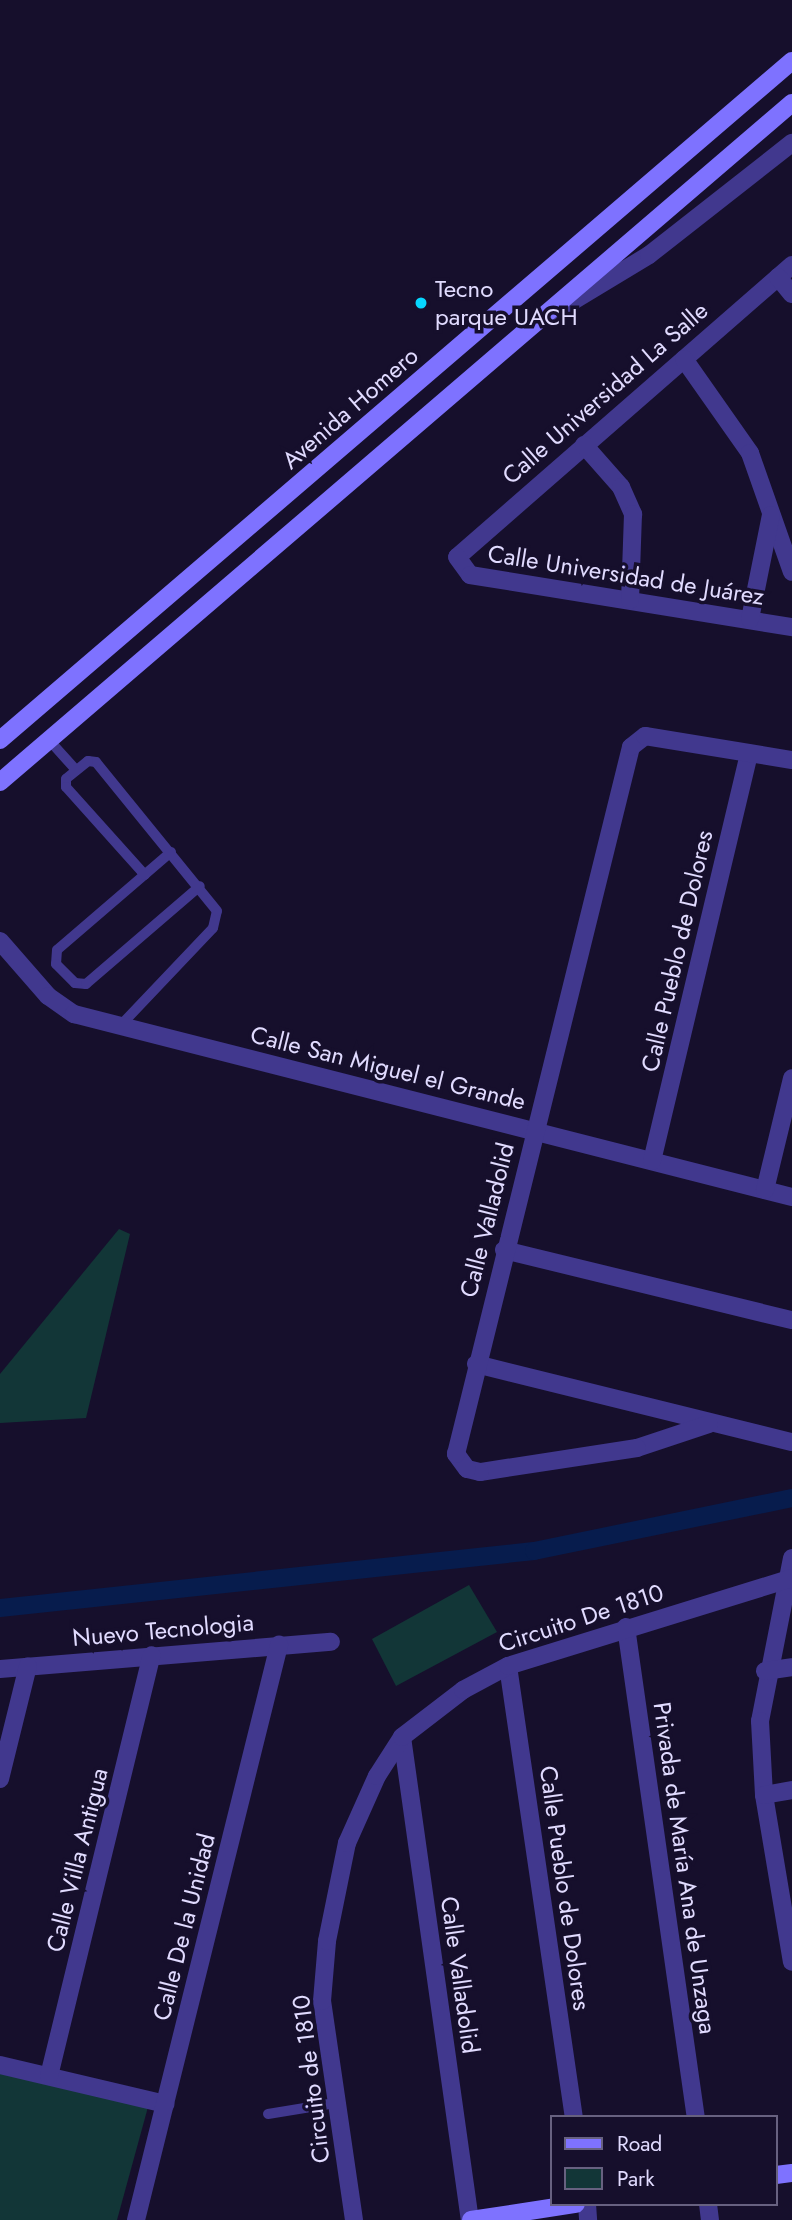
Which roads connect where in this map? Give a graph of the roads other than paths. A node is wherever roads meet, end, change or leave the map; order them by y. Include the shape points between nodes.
1 (792, 61) edge
2 (792, 103) edge
3 (792, 143) edge
4 (785, 271) edge
5 (792, 293) edge
6 (539, 321) junction
7 (684, 359) junction
8 (584, 446) junction
9 (771, 511) junction
10 (457, 562) joint
11 (792, 572) edge
12 (630, 600) junction
13 (750, 619) junction
14 (792, 626) edge
15 (8, 728) edge
16 (0, 740) edge
17 (49, 740) junction
18 (749, 753) junction
19 (792, 760) edge
20 (75, 769) junction
21 (0, 782) edge
22 (171, 852) junction
23 (145, 875) junction
24 (200, 886) junction
25 (0, 941) edge
26 (120, 1026) junction
27 (792, 1078) edge
28 (535, 1130) junction
29 (652, 1161) junction
30 (765, 1190) junction
31 (792, 1197) edge
32 (504, 1250) junction
33 (792, 1320) edge
34 (476, 1364) junction
35 (709, 1424) junction
36 (792, 1442) edge
37 (792, 1558) edge
38 (789, 1579) edge
39 (626, 1627) junction
40 (331, 1642) dead end
41 (279, 1645) junction
42 (152, 1655) junction
43 (28, 1666) junction
44 (508, 1666) junction
45 (792, 1667) edge
46 (0, 1669) edge
47 (765, 1671) junction
48 (402, 1737) junction
49 (0, 1779) edge
50 (792, 1790) edge
51 (764, 1796) junction
52 (788, 1909) edge
53 (792, 1962) edge
54 (0, 2065) edge
55 (49, 2076) junction
56 (335, 2103) junction
57 (165, 2104) junction
58 (268, 2114) dead end
59 (574, 2115) edge
60 (696, 2115) edge
61 (563, 2206) edge
62 (136, 2220) edge
63 (354, 2220) edge
64 (471, 2220) edge

1 - 15 main road, Avenida Homero via 35,710
2 - 6 main road
3 - 6 street via 649,255
4 - 5 street
4 - 7 street, Calle Universidad La Salle
6 - 17 main road
7 - 8 street, Calle Universidad La Salle
7 - 9 street via 743,439
8 - 10 street, Calle Universidad La Salle via 460,548
8 - 12 street via 621,487 633,514
9 - 11 street
9 - 13 street
10 - 12 street, Calle Universidad de Juárez via 470,575
12 - 13 street, Calle Universidad de Juárez
13 - 14 street, Calle Universidad de Juárez
15 - 16 main road, Avenida Homero
17 - 20 lane
17 - 21 main road
18 - 19 street
18 - 28 street, Calle Valladolid via 635,740
18 - 29 street, Calle Pueblo de Dolores
20 - 22 lane via 96,762
20 - 23 lane via 66,787
22 - 23 lane
22 - 24 lane
23 - 24 lane via 57,950 56,964 75,983 86,984
24 - 26 lane via 217,911 213,928
25 - 26 street, Calle San Miguel el Grande via 64,1010
26 - 28 street, Calle San Miguel el Grande
27 - 30 street
28 - 29 street, Calle San Miguel el Grande
28 - 32 street, Calle Valladolid
29 - 30 street, Calle San Miguel el Grande
30 - 31 street, Calle San Miguel el Grande
32 - 33 street
32 - 34 street, Calle Valladolid
34 - 35 street
34 - 35 street, Calle Valladolid via 455,1449 461,1465 474,1472 637,1448
35 - 36 street
37 - 38 street
38 - 39 street, Circuito De 1810
38 - 47 street
39 - 44 street, Circuito De 1810
39 - 60 street, Privada de María Ana de Unzaga
40 - 41 street, Nuevo Tecnologia
41 - 42 street, Nuevo Tecnologia
41 - 57 street, Calle De la Unidad
42 - 43 street, Nuevo Tecnologia
42 - 55 street, Calle Villa Antigua
43 - 46 street, Nuevo Tecnologia
43 - 49 street
44 - 48 street, Circuito De 1810 via 463,1690
44 - 59 street, Calle Pueblo de Dolores
45 - 47 street
47 - 51 street
48 - 56 street, Circuito de 1810 via 376,1776 347,1843 332,1916 322,2001
48 - 64 street, Calle Valladolid
50 - 51 street
51 - 52 street
52 - 53 street
54 - 55 street
55 - 57 street
56 - 58 lane
56 - 63 street, Circuito de 1810
57 - 62 street, Calle De la Unidad
61 - 64 main road

